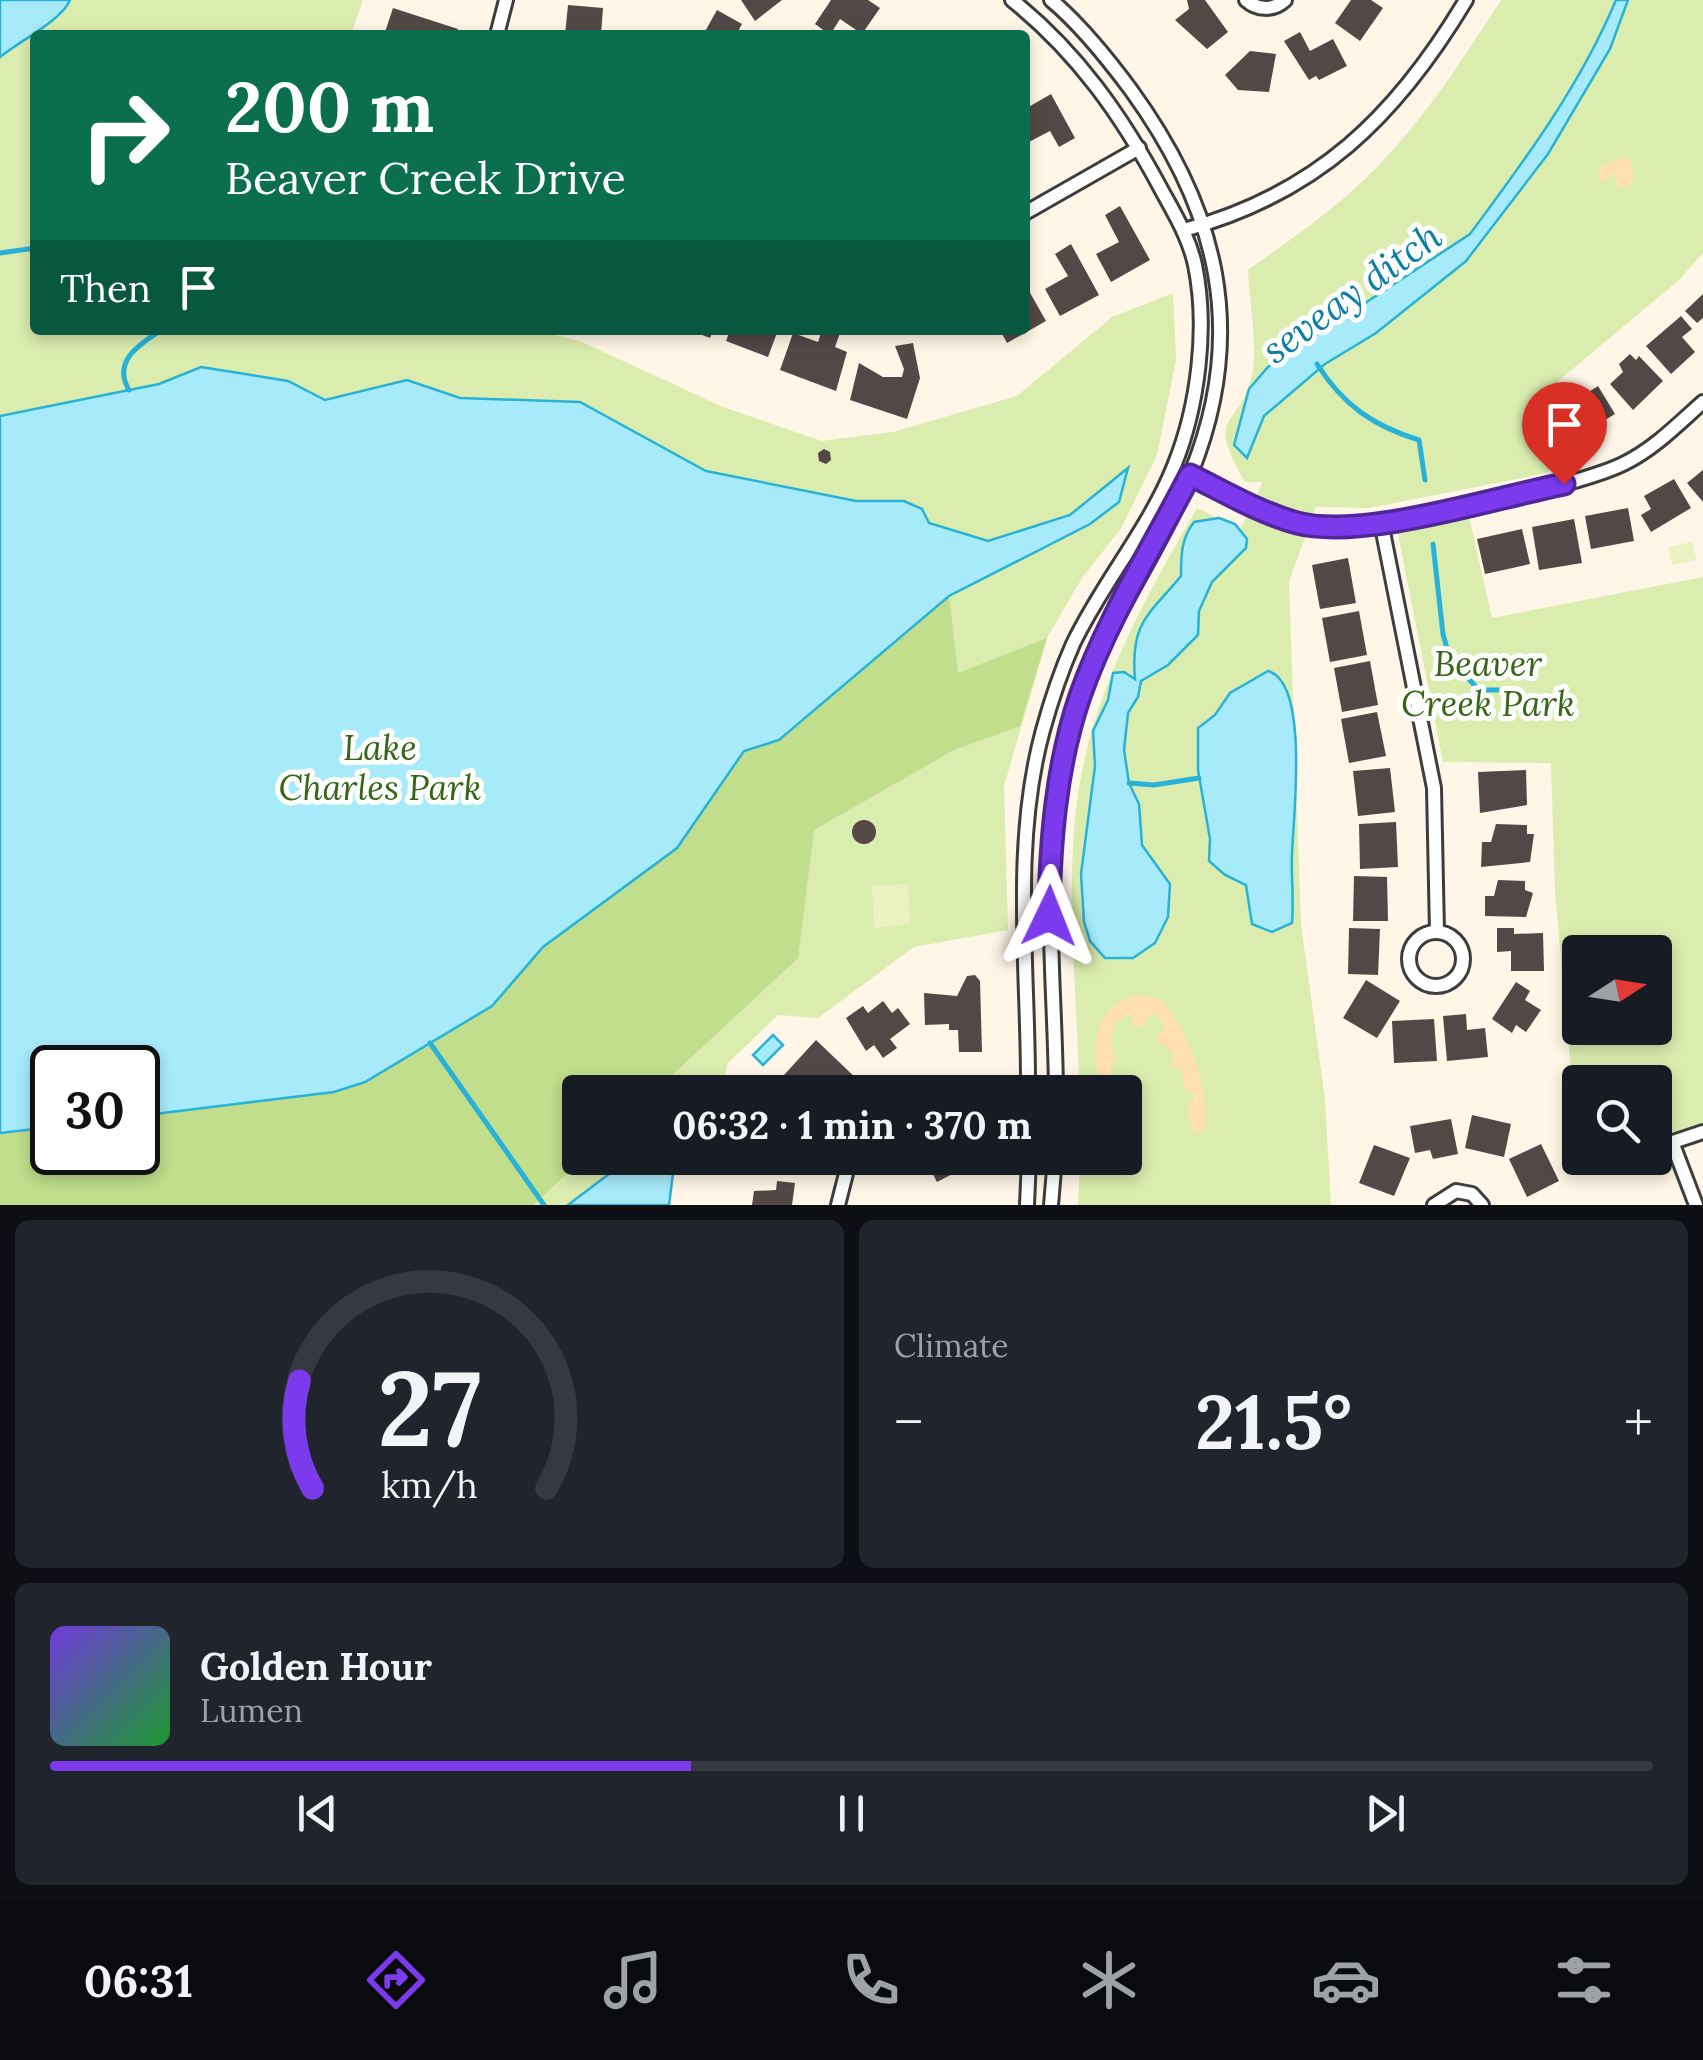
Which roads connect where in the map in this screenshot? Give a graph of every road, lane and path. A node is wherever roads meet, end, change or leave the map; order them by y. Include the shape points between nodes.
1 (506, 0) edge
2 (1012, 0) edge
3 (1051, 0) edge
4 (1246, 0) edge
5 (1284, 0) edge
6 (1466, 0) edge
7 (498, 30) edge
8 (1139, 148) junction
9 (1030, 210) edge
10 (1204, 225) junction
11 (1184, 230) junction
12 (1703, 402) edge
13 (1174, 467) junction
14 (1190, 475) junction
15 (1382, 522) junction
16 (1437, 932) junction
17 (1028, 1075) edge
18 (1055, 1075) edge
19 (1703, 1132) edge
20 (1672, 1142) joint
21 (846, 1175) edge
22 (1028, 1175) edge
23 (1054, 1175) edge
24 (838, 1205) edge
25 (1027, 1205) edge
26 (1051, 1205) edge
27 (1434, 1205) edge
28 (1482, 1205) edge
29 (1696, 1205) edge

1 - 7 street
2 - 8 street via 1074,57
3 - 10 street via 1141,104
4 - 5 street via 1258,8
6 - 10 street via 1435,49 1358,138 1312,178 1258,207
8 - 9 street
8 - 11 street
10 - 11 street
10 - 14 street via 1220,288 1221,337 1216,389
11 - 13 street via 1195,264 1200,337
12 - 15 street via 1657,443 1610,471
13 - 14 street
13 - 17 street via 1074,643 1042,732 1026,848
14 - 15 street via 1296,522
14 - 18 street via 1100,649 1062,765 1049,916
15 - 16 street via 1432,775
16 - 16 street via 1416,941 1410,957 1414,974 1436,986 1453,980 1463,957 1456,941
19 - 20 street
20 - 29 street
21 - 24 street
22 - 25 street
23 - 26 street
27 - 28 street via 1456,1190

